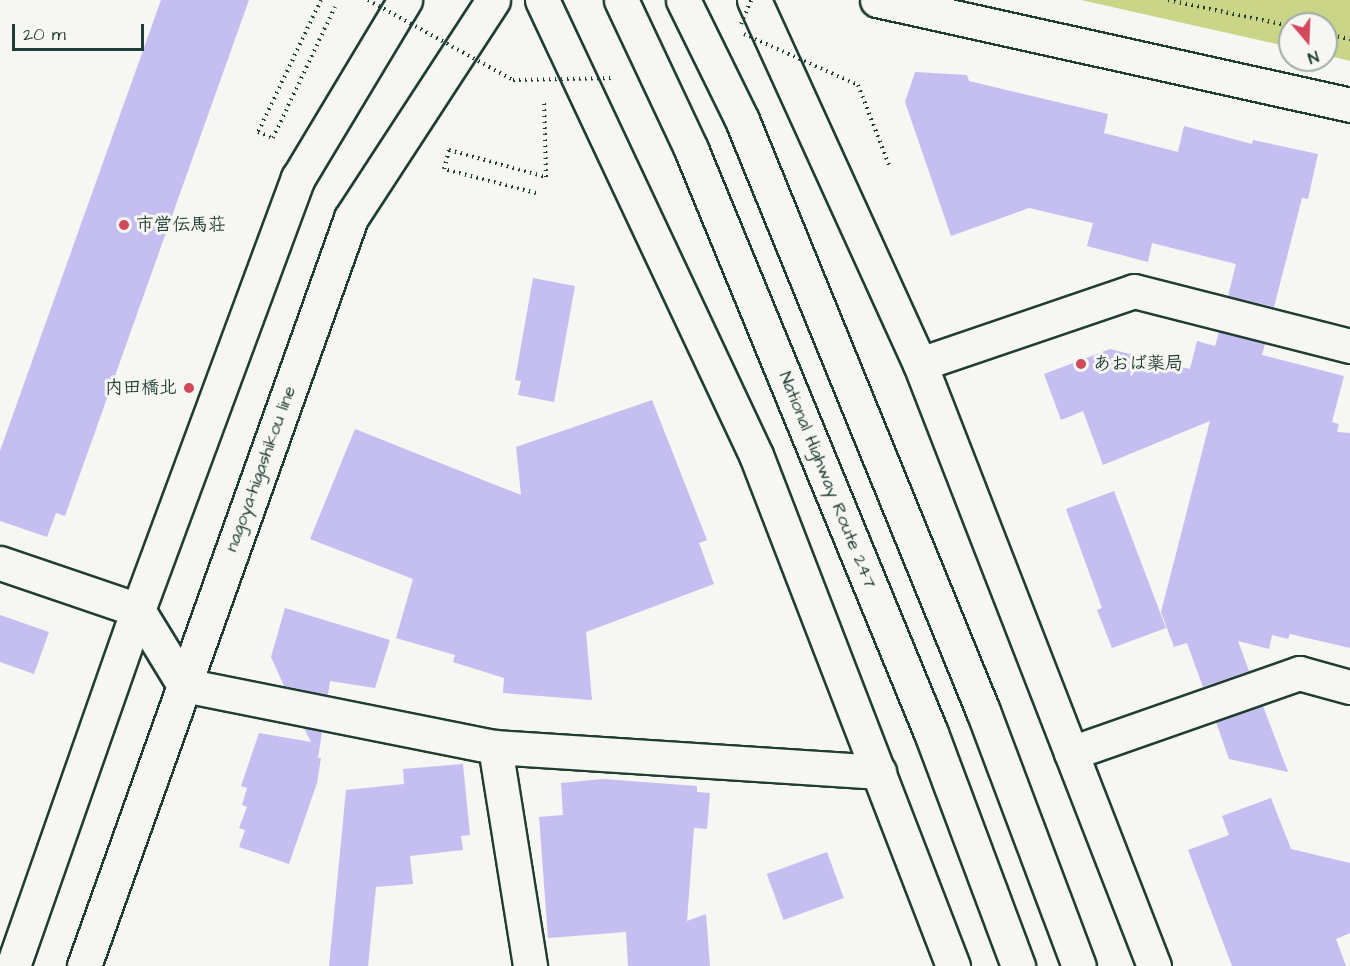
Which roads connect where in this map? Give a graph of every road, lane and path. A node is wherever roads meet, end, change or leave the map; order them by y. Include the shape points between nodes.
1 (321, 0) edge
2 (368, 0) edge
3 (405, 0) edge
4 (494, 0) edge
5 (542, 0) edge
6 (621, 0) edge
7 (683, 0) edge
8 (752, 0) edge
9 (877, 0) edge
10 (1168, 0) edge
11 (335, 7) dead end
12 (1278, 24) edge
13 (618, 78) dead end
14 (543, 80) junction
15 (1350, 105) edge
16 (889, 165) dead end
17 (536, 194) dead end
18 (1350, 346) edge
19 (920, 364) junction
20 (0, 563) edge
21 (138, 610) junction
22 (183, 685) junction
23 (1350, 687) edge
24 (495, 747) junction
25 (1071, 753) junction
26 (879, 772) junction
27 (13, 966) edge
28 (84, 966) edge
29 (530, 966) edge
30 (953, 966) edge
31 (1018, 966) edge
32 (1079, 966) edge
33 (1155, 966) edge

1 - 11 path via 258,132 273,138
2 - 14 path, bridge via 513,80
3 - 21 main road via 298,178
4 - 22 main road, nagoya-higashikou line via 351,218
5 - 26 main road via 756,455
6 - 31 main road, National Highway Route 247, bridge via 691,148 931,734
7 - 32 main road, bridge via 755,152 979,700
8 - 16 path, bridge via 738,31 858,85
8 - 19 main road
9 - 15 main road
10 - 12 path
13 - 14 path, bridge
14 - 17 path via 546,177 449,150 444,169
18 - 19 main road via 1134,291
19 - 25 main road
20 - 21 main road
21 - 22 main road
21 - 27 main road
22 - 24 main road
22 - 28 main road, nagoya-higashikou line
23 - 25 main road via 1299,673
24 - 26 main road
24 - 29 main road
25 - 33 main road
26 - 30 main road

